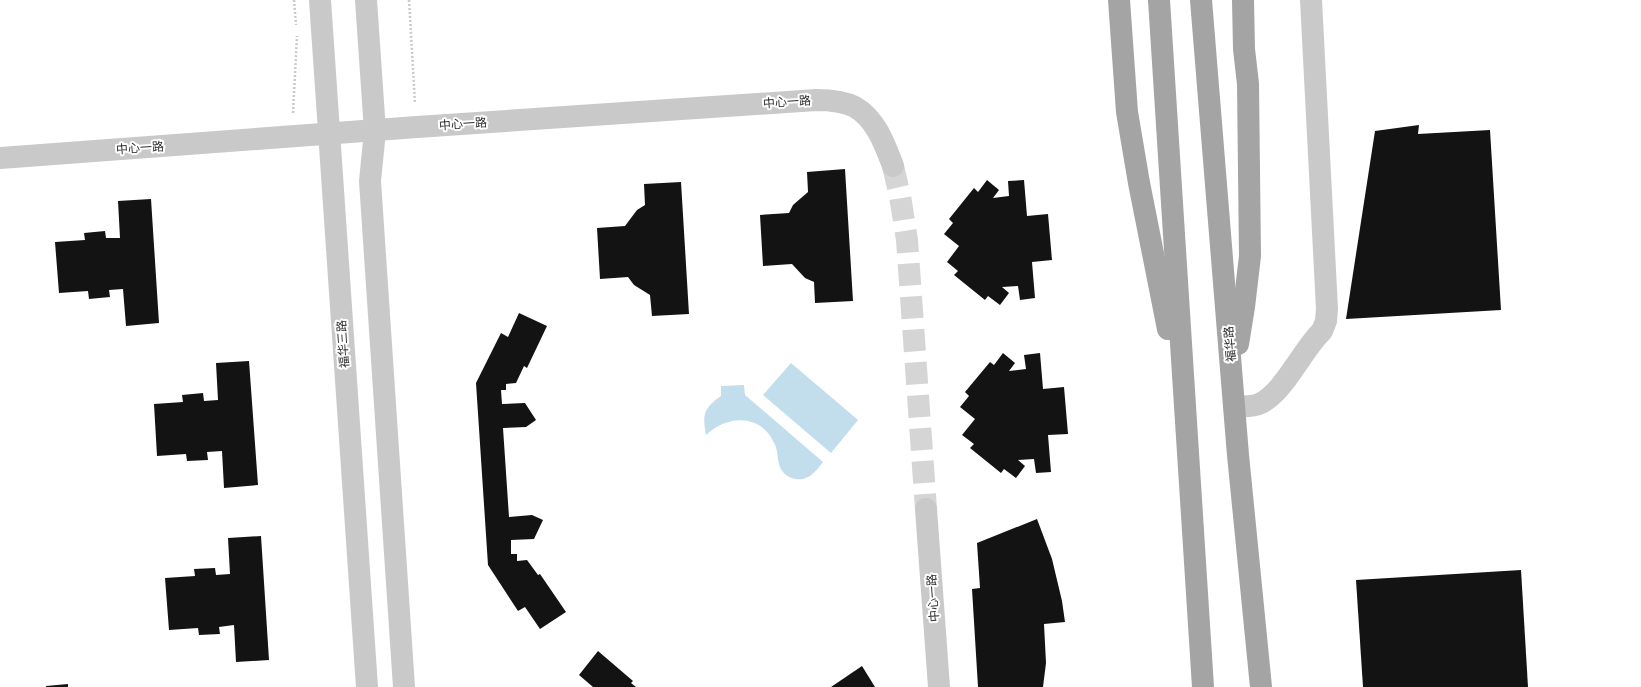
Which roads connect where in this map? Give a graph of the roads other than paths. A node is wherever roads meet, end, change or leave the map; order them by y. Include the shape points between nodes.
1 (320, 0) edge
2 (366, 0) edge
3 (1119, 0) edge
4 (1159, 0) edge
5 (1201, 0) edge
6 (1243, 0) edge
7 (1311, 0) edge
8 (374, 131) junction
9 (329, 134) junction
10 (0, 158) edge
11 (893, 166) tunnel mouth
12 (1232, 376) junction
13 (1234, 407) junction
14 (1184, 411) junction
15 (926, 509) tunnel mouth
16 (367, 687) edge
17 (404, 687) edge
18 (939, 687) edge
19 (1202, 687) edge
20 (1261, 687) edge

1 - 9 street, 福华三路
2 - 8 street
3 - 14 main road via 1127,112
4 - 14 main road
5 - 12 main road, 福华路
6 - 12 main road via 1248,84 1250,256
7 - 13 street via 1326,321 1322,331 1267,400 1258,405
8 - 9 street, 中心一路
8 - 11 street, 中心一路 via 816,100 836,101 855,107 870,120 883,140
8 - 17 street via 370,181
9 - 10 street, 中心一路
9 - 16 street, 福华三路
12 - 13 main road, 福华路
13 - 20 main road, 福华路
14 - 19 main road
15 - 18 street, 中心一路

